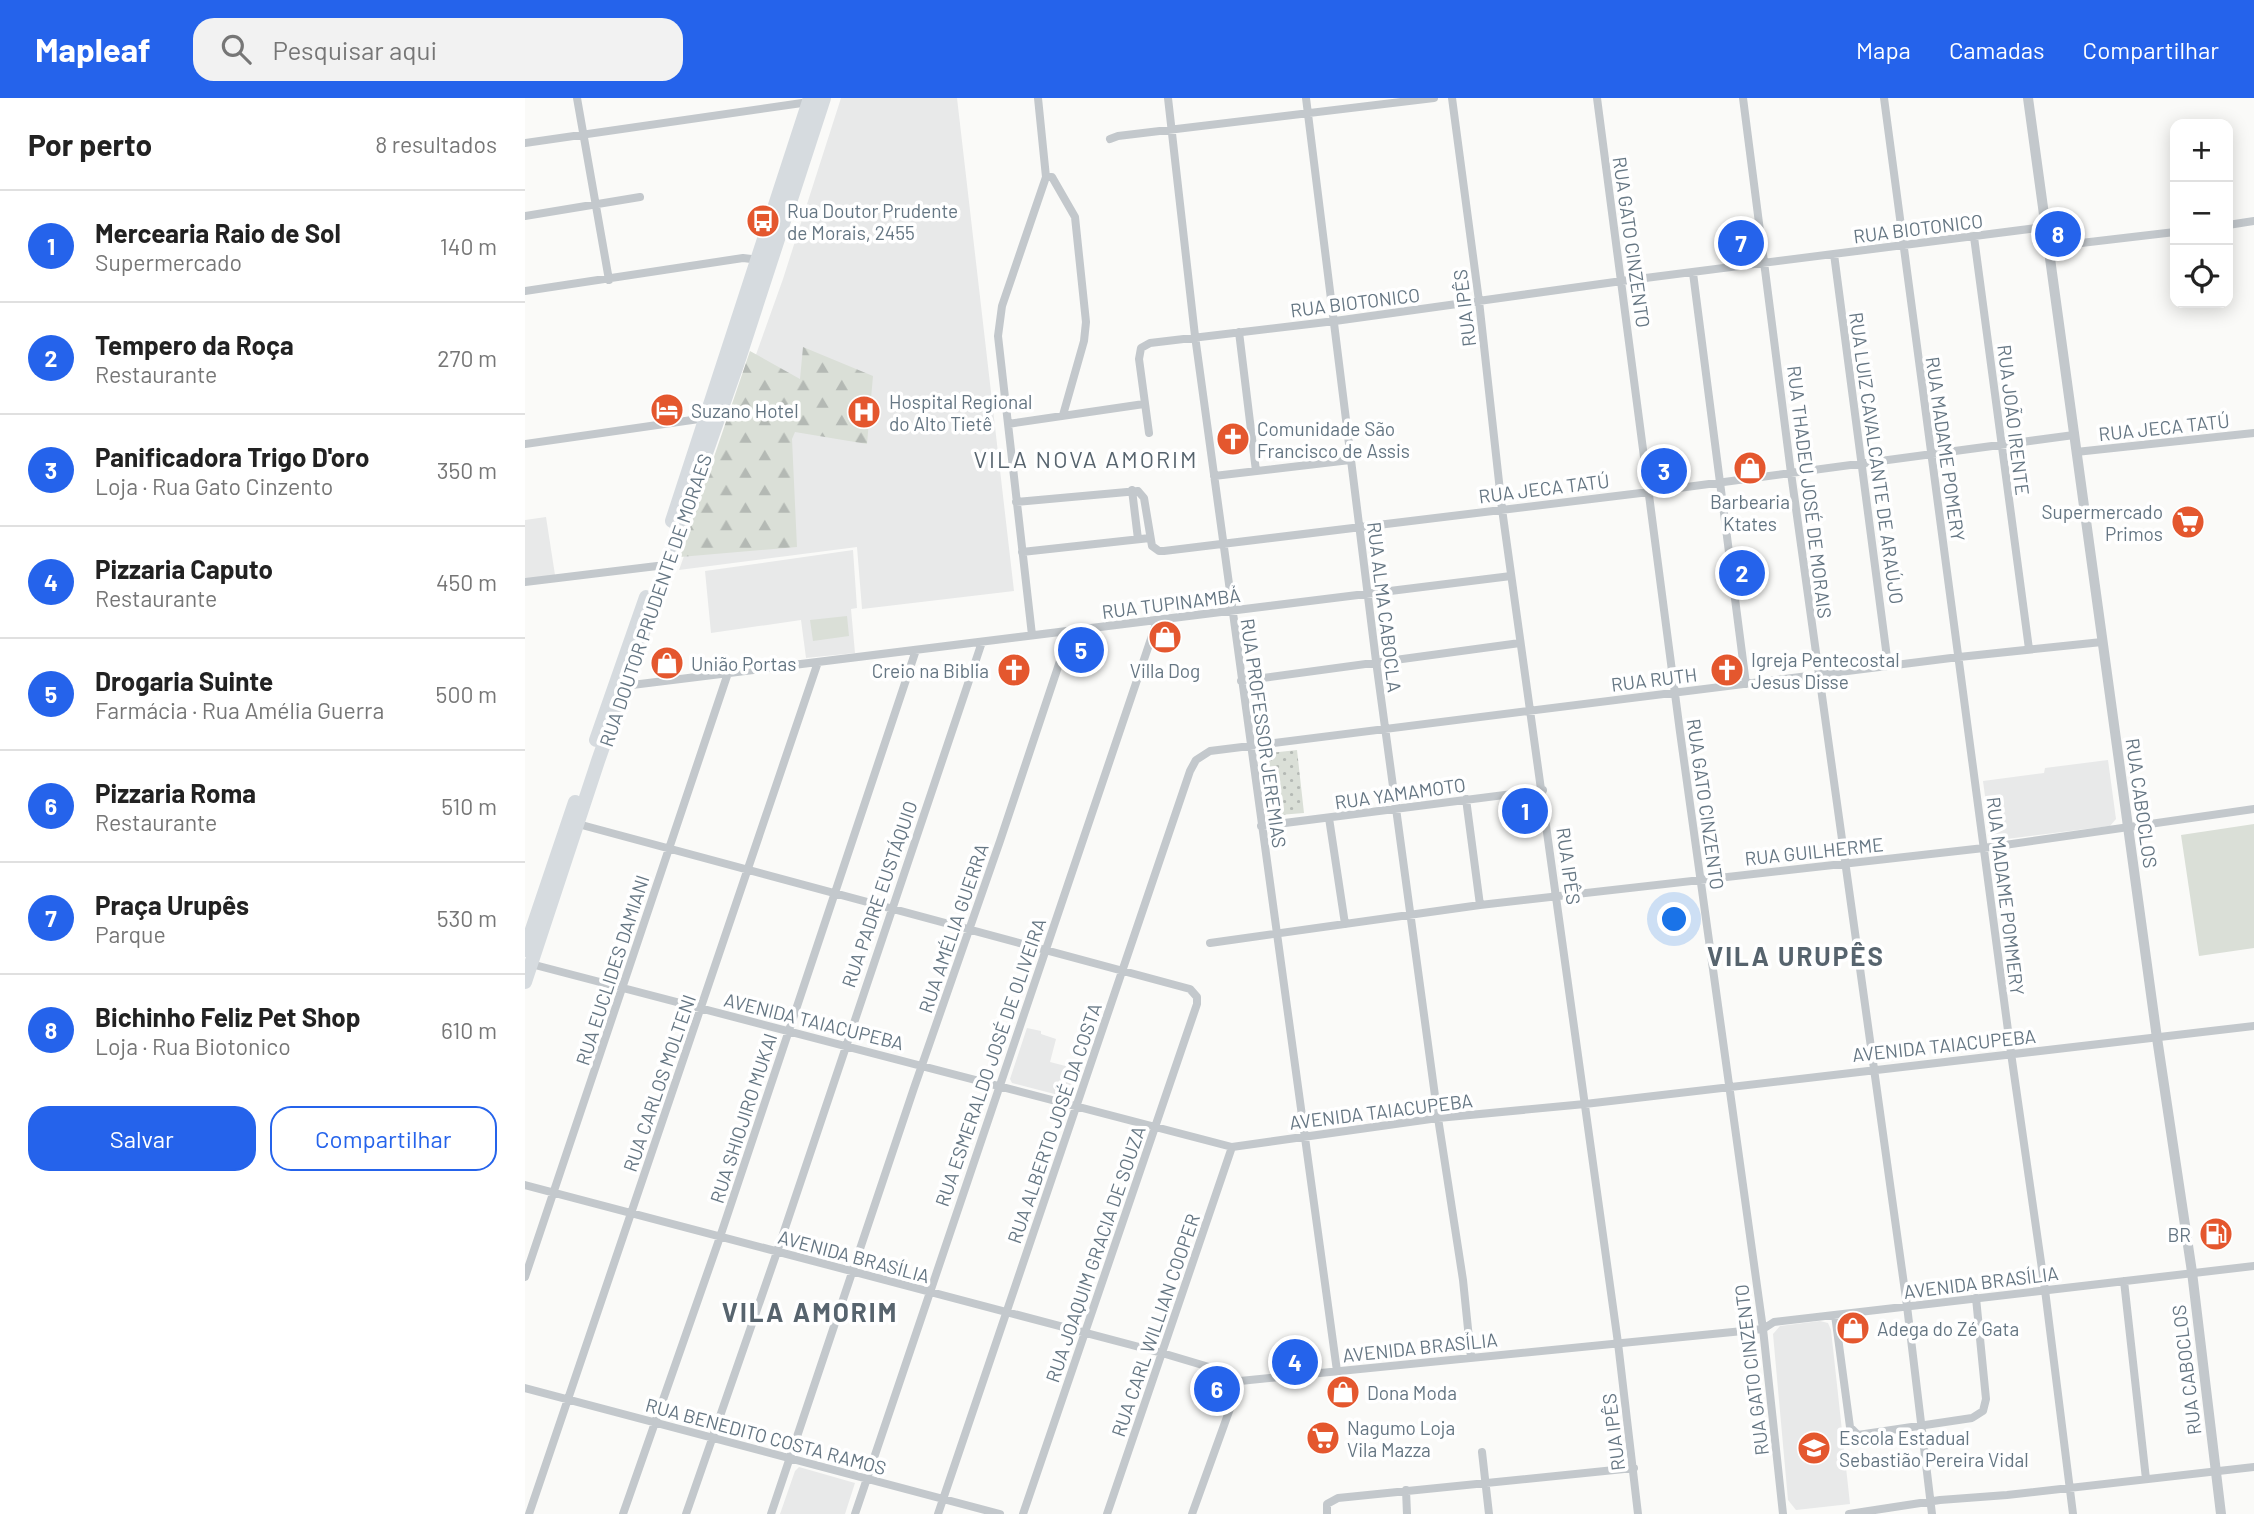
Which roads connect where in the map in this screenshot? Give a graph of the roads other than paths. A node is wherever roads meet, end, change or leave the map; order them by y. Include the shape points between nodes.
1 (577, 98) edge
2 (824, 98) edge
3 (1038, 98) edge
4 (1168, 98) edge
5 (1306, 98) edge
6 (1434, 98) edge
7 (1452, 98) edge
8 (1597, 98) edge
9 (1743, 98) edge
10 (1884, 98) edge
11 (2028, 98) edge
12 (810, 100) edge
13 (1308, 113) junction
14 (1171, 130) junction
15 (585, 134) junction
16 (1110, 139) dead end
17 (525, 143) edge
18 (1046, 177) junction
19 (640, 197) dead end
20 (597, 204) junction
21 (525, 216) edge
22 (2254, 222) edge
23 (2233, 224) edge
24 (2045, 227) junction
25 (2170, 233) edge
26 (1974, 237) junction
27 (1903, 246) junction
28 (2047, 247) junction
29 (1834, 254) junction
30 (763, 261) junction
31 (1765, 263) junction
32 (1693, 273) junction
33 (609, 280) junction
34 (1622, 281) junction
35 (525, 291) edge
36 (1479, 301) junction
37 (1335, 321) junction
38 (1239, 332) junction
39 (1195, 336) junction
40 (1145, 404) junction
41 (1063, 415) junction
42 (707, 418) junction
43 (1008, 424) junction
44 (1149, 433) dead end
45 (2254, 433) edge
46 (2074, 435) junction
47 (525, 444) edge
48 (2001, 445) junction
49 (2076, 452) junction
50 (1931, 454) junction
51 (1350, 460) junction
52 (1862, 464) junction
53 (1256, 471) junction
54 (1791, 473) junction
55 (1214, 476) junction
56 (1719, 483) junction
57 (1132, 490) junction
58 (1649, 492) junction
59 (1016, 502) junction
60 (1502, 509) junction
61 (1360, 526) junction
62 (1150, 538) junction
63 (1138, 539) junction
64 (1223, 542) junction
65 (1023, 552) junction
66 (657, 566) junction
67 (1511, 576) junction
68 (525, 582) edge
69 (1369, 594) junction
70 (1232, 611) junction
71 (1157, 621) junction
72 (1070, 632) junction
73 (1032, 635) junction
74 (982, 642) junction
75 (2102, 642) junction
76 (1520, 643) junction
77 (2029, 649) junction
78 (916, 650) junction
79 (1959, 657) junction
80 (1375, 661) junction
81 (818, 662) junction
82 (1888, 666) junction
83 (728, 673) junction
84 (1818, 674) junction
85 (1241, 681) junction
86 (1746, 684) junction
87 (620, 687) junction
88 (1675, 693) junction
89 (1531, 710) junction
90 (605, 714) junction
91 (1385, 728) junction
92 (1250, 746) junction
93 (1210, 751) joint
94 (599, 761) junction
95 (1543, 790) junction
96 (1466, 799) junction
97 (1396, 808) junction
98 (2254, 809) edge
99 (1329, 818) junction
100 (577, 824) junction
101 (1261, 826) junction
102 (2128, 828) junction
103 (1983, 848) junction
104 (669, 849) junction
105 (1845, 864) junction
106 (747, 871) junction
107 (1701, 880) junction
108 (834, 894) junction
109 (1557, 896) junction
110 (1480, 905) junction
111 (891, 909) junction
112 (1412, 914) junction
113 (1345, 924) junction
114 (969, 929) junction
115 (1275, 934) junction
116 (1210, 943) dead end
117 (525, 950) edge
118 (1045, 950) junction
119 (531, 964) junction
120 (1122, 971) junction
121 (525, 982) edge
122 (622, 990) junction
123 (702, 1009) junction
124 (2254, 1026) edge
125 (789, 1031) junction
126 (2157, 1038) junction
127 (845, 1044) junction
128 (2011, 1054) junction
129 (922, 1064) junction
130 (1874, 1069) junction
131 (1000, 1086) junction
132 (1730, 1086) junction
133 (1585, 1104) junction
134 (1077, 1107) junction
135 (1438, 1118) junction
136 (1155, 1128) junction
137 (1304, 1136) junction
138 (1232, 1147) junction
139 (525, 1185) edge
140 (554, 1193) junction
141 (631, 1213) junction
142 (720, 1237) junction
143 (777, 1252) junction
144 (2254, 1266) edge
145 (851, 1272) junction
146 (2192, 1272) junction
147 (525, 1277) edge
148 (2124, 1281) junction
149 (2045, 1290) junction
150 (928, 1292) junction
151 (1976, 1298) junction
152 (1907, 1306) junction
153 (1006, 1313) junction
154 (1835, 1315) junction
155 (1763, 1329) junction
156 (1084, 1333) junction
157 (1619, 1343) junction
158 (1162, 1353) junction
159 (1471, 1358) junction
160 (1337, 1371) junction
161 (1240, 1381) junction
162 (525, 1388) edge
163 (568, 1400) junction
164 (654, 1422) junction
165 (1922, 1426) junction
166 (711, 1438) junction
167 (1482, 1452) dead end
168 (790, 1458) junction
169 (2254, 1467) edge
170 (1634, 1468) junction
171 (2216, 1471) junction
172 (867, 1479) junction
173 (2146, 1479) junction
174 (1486, 1482) junction
175 (2070, 1488) junction
176 (1406, 1490) junction
177 (943, 1499) junction
178 (1930, 1501) junction
179 (529, 1514) edge
180 (623, 1514) edge
181 (686, 1514) edge
182 (771, 1514) edge
183 (855, 1514) edge
184 (938, 1514) edge
185 (1000, 1514) edge
186 (1023, 1514) edge
187 (1107, 1514) edge
188 (1192, 1514) edge
189 (1327, 1514) edge
190 (1408, 1514) edge
191 (1489, 1514) edge
192 (1638, 1514) edge
193 (1783, 1514) edge
194 (1849, 1514) edge
195 (1932, 1514) edge
196 (2073, 1514) edge
197 (2221, 1514) edge

1 - 15 street
2 - 30 highway, RUA DOUTOR PRUDENTE DE MORAES
3 - 18 street
4 - 14 street, RUA PROFESSOR JEREMIAS
5 - 13 street, RUA ALMA CABOCLA
6 - 13 street
7 - 36 street, RUA IPÊS
8 - 34 street, RUA GATO CINZENTO
9 - 31 street, RUA THADEU JOSÉ DE MORAIS
10 - 27 street
11 - 24 street, RUA CABOCLOS
12 - 15 street
12 - 30 highway, RUA DOUTOR PRUDENTE DE MORAES
13 - 14 street
13 - 37 street, RUA ALMA CABOCLA
14 - 16 street
14 - 39 street, RUA PROFESSOR JEREMIAS
15 - 17 street
15 - 20 street
18 - 41 street via 1052,177 1075,217 1085,305 1084,341
18 - 43 street via 998,322
19 - 20 street
20 - 21 street
20 - 33 street
22 - 23 street
24 - 26 street, RUA BIOTONICO
24 - 28 street, RUA CABOCLOS
25 - 28 street
26 - 27 street, RUA BIOTONICO
26 - 48 street, RUA JOÃO IRENTE
27 - 29 street, RUA BIOTONICO
27 - 50 street, RUA MADAME POMERY
28 - 46 street, RUA CABOCLOS
29 - 31 street, RUA BIOTONICO
29 - 52 street, RUA LUIZ CAVALCANTE DE ARAÚJO
30 - 33 street via 743,258
30 - 42 highway, RUA DOUTOR PRUDENTE DE MORAES
30 - 87 highway, RUA DOUTOR PRUDENTE DE MORAES
31 - 32 street, RUA BIOTONICO
31 - 54 street, RUA THADEU JOSÉ DE MORAIS
32 - 34 street, RUA BIOTONICO
32 - 56 street
33 - 35 street
34 - 36 street, RUA BIOTONICO
34 - 58 street, RUA GATO CINZENTO
36 - 37 street, RUA BIOTONICO
36 - 60 street, RUA IPÊS
37 - 38 street, RUA BIOTONICO
37 - 51 street, RUA ALMA CABOCLA
38 - 39 street, RUA BIOTONICO
38 - 53 street
39 - 40 street, RUA BIOTONICO via 1144,345 1139,359
39 - 55 street, RUA PROFESSOR JEREMIAS
40 - 41 street
40 - 44 street
41 - 43 street
42 - 47 street
42 - 66 highway, RUA DOUTOR PRUDENTE DE MORAES
43 - 59 street
45 - 49 street, RUA JECA TATÚ
46 - 48 street, RUA JECA TATÚ
46 - 49 street, RUA CABOCLOS
48 - 50 street, RUA JECA TATÚ
48 - 77 street, RUA JOÃO IRENTE
49 - 75 street, RUA CABOCLOS
50 - 52 street, RUA JECA TATÚ
50 - 79 street, RUA MADAME POMERY
51 - 53 street
51 - 61 street, RUA ALMA CABOCLA
52 - 54 street, RUA JECA TATÚ
52 - 82 street, RUA LUIZ CAVALCANTE DE ARAÚJO
53 - 55 street
54 - 56 street, RUA JECA TATÚ
54 - 84 street, RUA THADEU JOSÉ DE MORAIS
55 - 64 street, RUA PROFESSOR JEREMIAS
56 - 58 street, RUA JECA TATÚ
56 - 86 street
57 - 59 street
57 - 62 street via 1144,498
57 - 63 street
58 - 60 street, RUA JECA TATÚ
58 - 88 street, RUA GATO CINZENTO
59 - 65 street
60 - 61 street, RUA JECA TATÚ
60 - 67 street, RUA IPÊS
61 - 64 street, RUA JECA TATÚ
61 - 69 street, RUA ALMA CABOCLA
62 - 63 street
62 - 64 street, RUA JECA TATÚ via 1159,551
63 - 65 street
64 - 70 street, RUA PROFESSOR JEREMIAS
65 - 73 street
66 - 68 street
66 - 87 highway, RUA DOUTOR PRUDENTE DE MORAES
67 - 69 street, RUA TUPINAMBÁ
67 - 76 street, RUA IPÊS
69 - 70 street, RUA TUPINAMBÁ
69 - 80 street, RUA ALMA CABOCLA
70 - 71 street, RUA TUPINAMBÁ
70 - 85 street, RUA PROFESSOR JEREMIAS
71 - 72 street, RUA TUPINAMBÁ
71 - 118 street, RUA ESMERALDO JOSÉ DE OLIVEIRA
72 - 73 street, RUA TUPINAMBÁ
72 - 114 street, RUA AMÉLIA GUERRA
73 - 74 street, RUA TUPINAMBÁ
74 - 78 street, RUA TUPINAMBÁ
74 - 111 street, RUA PADRE EUSTÁQUIO
75 - 77 street, RUA RUTH
75 - 102 street, RUA CABOCLOS
76 - 80 street
76 - 89 street, RUA IPÊS
77 - 79 street, RUA RUTH
78 - 81 street, RUA TUPINAMBÁ
78 - 108 street, RUA SHIOJIRO MUKAI
79 - 82 street, RUA RUTH
79 - 103 street, RUA MADAME POMMERY
80 - 85 street
80 - 91 street, RUA ALMA CABOCLA
81 - 83 street, RUA TUPINAMBÁ
81 - 106 street, RUA CARLOS MOLTENI
82 - 84 street, RUA RUTH
83 - 87 street, RUA TUPINAMBÁ
83 - 104 street, RUA EUCLIDES DAMIANI
84 - 86 street, RUA RUTH
84 - 105 street, RUA THADEU JOSÉ DE MORAIS
85 - 92 street, RUA PROFESSOR JEREMIAS
86 - 88 street, RUA RUTH
87 - 90 highway, RUA DOUTOR PRUDENTE DE MORAES
87 - 94 highway, RUA DOUTOR PRUDENTE DE MORAES
88 - 89 street, RUA RUTH
88 - 107 street, RUA GATO CINZENTO
89 - 91 street, RUA RUTH
89 - 95 street, RUA IPÊS
90 - 94 highway
90 - 117 highway, RUA DOUTOR PRUDENTE DE MORAES
91 - 92 street, RUA RUTH
91 - 97 street, RUA ALMA CABOCLA
92 - 93 street, RUA RUTH
92 - 101 street, RUA PROFESSOR JEREMIAS
93 - 120 street, RUA ALBERTO JOSÉ DA COSTA via 1190,771
94 - 100 highway, RUA DOUTOR PRUDENTE DE MORAES
95 - 96 street, RUA YAMAMOTO
95 - 109 street, RUA IPÊS
96 - 97 street, RUA YAMAMOTO
96 - 110 street
97 - 99 street, RUA YAMAMOTO
97 - 112 street, RUA ALMA CABOCLA
98 - 102 street, RUA GUILHERME
99 - 101 street, RUA YAMAMOTO
99 - 113 street
100 - 104 street
100 - 119 highway, RUA DOUTOR PRUDENTE DE MORAES
101 - 115 street, RUA PROFESSOR JEREMIAS
102 - 103 street, RUA GUILHERME
102 - 126 street, RUA CABOCLOS
103 - 105 street, RUA GUILHERME
103 - 128 street, RUA MADAME POMMERY
104 - 106 street
104 - 122 street, RUA EUCLIDES DAMIANI
105 - 107 street, RUA GUILHERME
105 - 130 street, RUA THADEU JOSÉ DE MORAIS
106 - 108 street
106 - 123 street, RUA CARLOS MOLTENI
107 - 109 street, RUA GUILHERME
107 - 132 street, RUA GATO CINZENTO
108 - 111 street
108 - 125 street, RUA SHIOJIRO MUKAI
109 - 110 street, RUA GUILHERME
109 - 133 street, RUA IPÊS
110 - 112 street, RUA GUILHERME
111 - 114 street
111 - 127 street, RUA PADRE EUSTÁQUIO
112 - 113 street, RUA GUILHERME
112 - 135 street, RUA ALMA CABOCLA
113 - 115 street, RUA GUILHERME
114 - 118 street
114 - 129 street, RUA AMÉLIA GUERRA
115 - 116 street, RUA GUILHERME
115 - 137 street, RUA PROFESSOR JEREMIAS
118 - 120 street
118 - 131 street, RUA ESMERALDO JOSÉ DE OLIVEIRA
119 - 121 highway, RUA DOUTOR PRUDENTE DE MORAES
119 - 122 street, AVENIDA TAIACUPEBA
120 - 134 street, RUA ALBERTO JOSÉ DA COSTA
120 - 136 street, RUA JOAQUIM GRACIA DE SOUZA via 1190,989 1197,998
122 - 123 street, AVENIDA TAIACUPEBA
122 - 140 street, RUA EUCLIDES DAMIANI
123 - 125 street, AVENIDA TAIACUPEBA
123 - 141 street, RUA CARLOS MOLTENI
124 - 126 street, AVENIDA TAIACUPEBA
125 - 127 street, AVENIDA TAIACUPEBA
125 - 142 street, RUA SHIOJIRO MUKAI
126 - 128 street, AVENIDA TAIACUPEBA
126 - 146 street, RUA CABOCLOS
127 - 129 street, AVENIDA TAIACUPEBA
127 - 143 street, RUA PADRE EUSTÁQUIO
128 - 130 street, AVENIDA TAIACUPEBA
128 - 149 street, RUA MADAME POMMERY
129 - 131 street, AVENIDA TAIACUPEBA
129 - 145 street, RUA AMÉLIA GUERRA
130 - 132 street, AVENIDA TAIACUPEBA
130 - 152 street, RUA THADEU JOSÉ DE MORAIS
131 - 134 street, AVENIDA TAIACUPEBA
131 - 150 street, RUA ESMERALDO JOSÉ DE OLIVEIRA
132 - 133 street, AVENIDA TAIACUPEBA
132 - 155 street, RUA GATO CINZENTO
133 - 135 street, AVENIDA TAIACUPEBA
133 - 157 street, RUA IPÊS
134 - 136 street, AVENIDA TAIACUPEBA
134 - 153 street, RUA ALBERTO JOSÉ DA COSTA
135 - 137 street, AVENIDA TAIACUPEBA
135 - 159 street, RUA ALMA CABOCLA
136 - 138 street, AVENIDA TAIACUPEBA
136 - 156 street, RUA JOAQUIM GRACIA DE SOUZA
137 - 138 street, AVENIDA TAIACUPEBA
137 - 160 street, RUA PROFESSOR JEREMIAS
138 - 158 street, RUA CARL WILLIAN COOPER
139 - 140 street, AVENIDA BRASÍLIA
140 - 141 street, AVENIDA BRASÍLIA
140 - 147 street, RUA EUCLIDES DAMIANI
141 - 142 street, AVENIDA BRASÍLIA
141 - 163 street, RUA CARLOS MOLTENI
142 - 143 street, AVENIDA BRASÍLIA
142 - 164 street, RUA SHIOJIRO MUKAI
143 - 145 street, AVENIDA BRASÍLIA
143 - 166 street, RUA PADRE EUSTÁQUIO
144 - 146 street, AVENIDA BRASÍLIA
145 - 150 street, AVENIDA BRASÍLIA
145 - 168 street, RUA AMÉLIA GUERRA
146 - 148 street, AVENIDA BRASÍLIA
146 - 171 street, RUA CABOCLOS
148 - 149 street, AVENIDA BRASÍLIA
148 - 173 street
149 - 151 street, AVENIDA BRASÍLIA
149 - 175 street, RUA MADAME POMMERY
150 - 153 street, AVENIDA BRASÍLIA
150 - 172 street, RUA ESMERALDO JOSÉ DE OLIVEIRA
151 - 152 street, AVENIDA BRASÍLIA
151 - 165 street via 1986,1399 1983,1411 1972,1418
152 - 154 street, AVENIDA BRASÍLIA
152 - 165 street, RUA THADEU JOSÉ DE MORAIS
153 - 156 street, AVENIDA BRASÍLIA
153 - 177 street, RUA ALBERTO JOSÉ DA COSTA
154 - 155 street, AVENIDA BRASÍLIA via 1774,1322
154 - 165 street via 1852,1431 1859,1435
155 - 157 street, AVENIDA BRASÍLIA
155 - 193 street, RUA GATO CINZENTO
156 - 158 street, AVENIDA BRASÍLIA
156 - 186 street, RUA JOAQUIM GRACIA DE SOUZA
157 - 159 street, AVENIDA BRASÍLIA
157 - 170 street, RUA IPÊS
158 - 161 street, AVENIDA BRASÍLIA
158 - 187 street, RUA CARL WILLIAN COOPER
159 - 160 street, AVENIDA BRASÍLIA
160 - 161 street, AVENIDA BRASÍLIA
161 - 188 street
162 - 163 street, RUA BENEDITO COSTA RAMOS
163 - 164 street, RUA BENEDITO COSTA RAMOS
163 - 179 street, RUA CARLOS MOLTENI
164 - 166 street, RUA BENEDITO COSTA RAMOS
164 - 180 street, RUA SHIOJIRO MUKAI
165 - 178 street, RUA THADEU JOSÉ DE MORAIS
166 - 168 street, RUA BENEDITO COSTA RAMOS
166 - 181 street, RUA PADRE EUSTÁQUIO
167 - 174 street
168 - 172 street, RUA BENEDITO COSTA RAMOS
168 - 182 street, RUA AMÉLIA GUERRA
169 - 171 street
170 - 174 street
170 - 192 street, RUA IPÊS
171 - 173 street
171 - 197 street, RUA CABOCLOS
172 - 177 street, RUA BENEDITO COSTA RAMOS
172 - 183 street, RUA ESMERALDO JOSÉ DE OLIVEIRA
173 - 175 street
174 - 176 street
174 - 191 street
175 - 178 street
175 - 196 street, RUA MADAME POMMERY
176 - 189 street via 1338,1498 1327,1504
176 - 190 street
177 - 184 street, RUA ALBERTO JOSÉ DA COSTA
177 - 185 street, RUA BENEDITO COSTA RAMOS
178 - 194 street
178 - 195 street, RUA THADEU JOSÉ DE MORAIS

